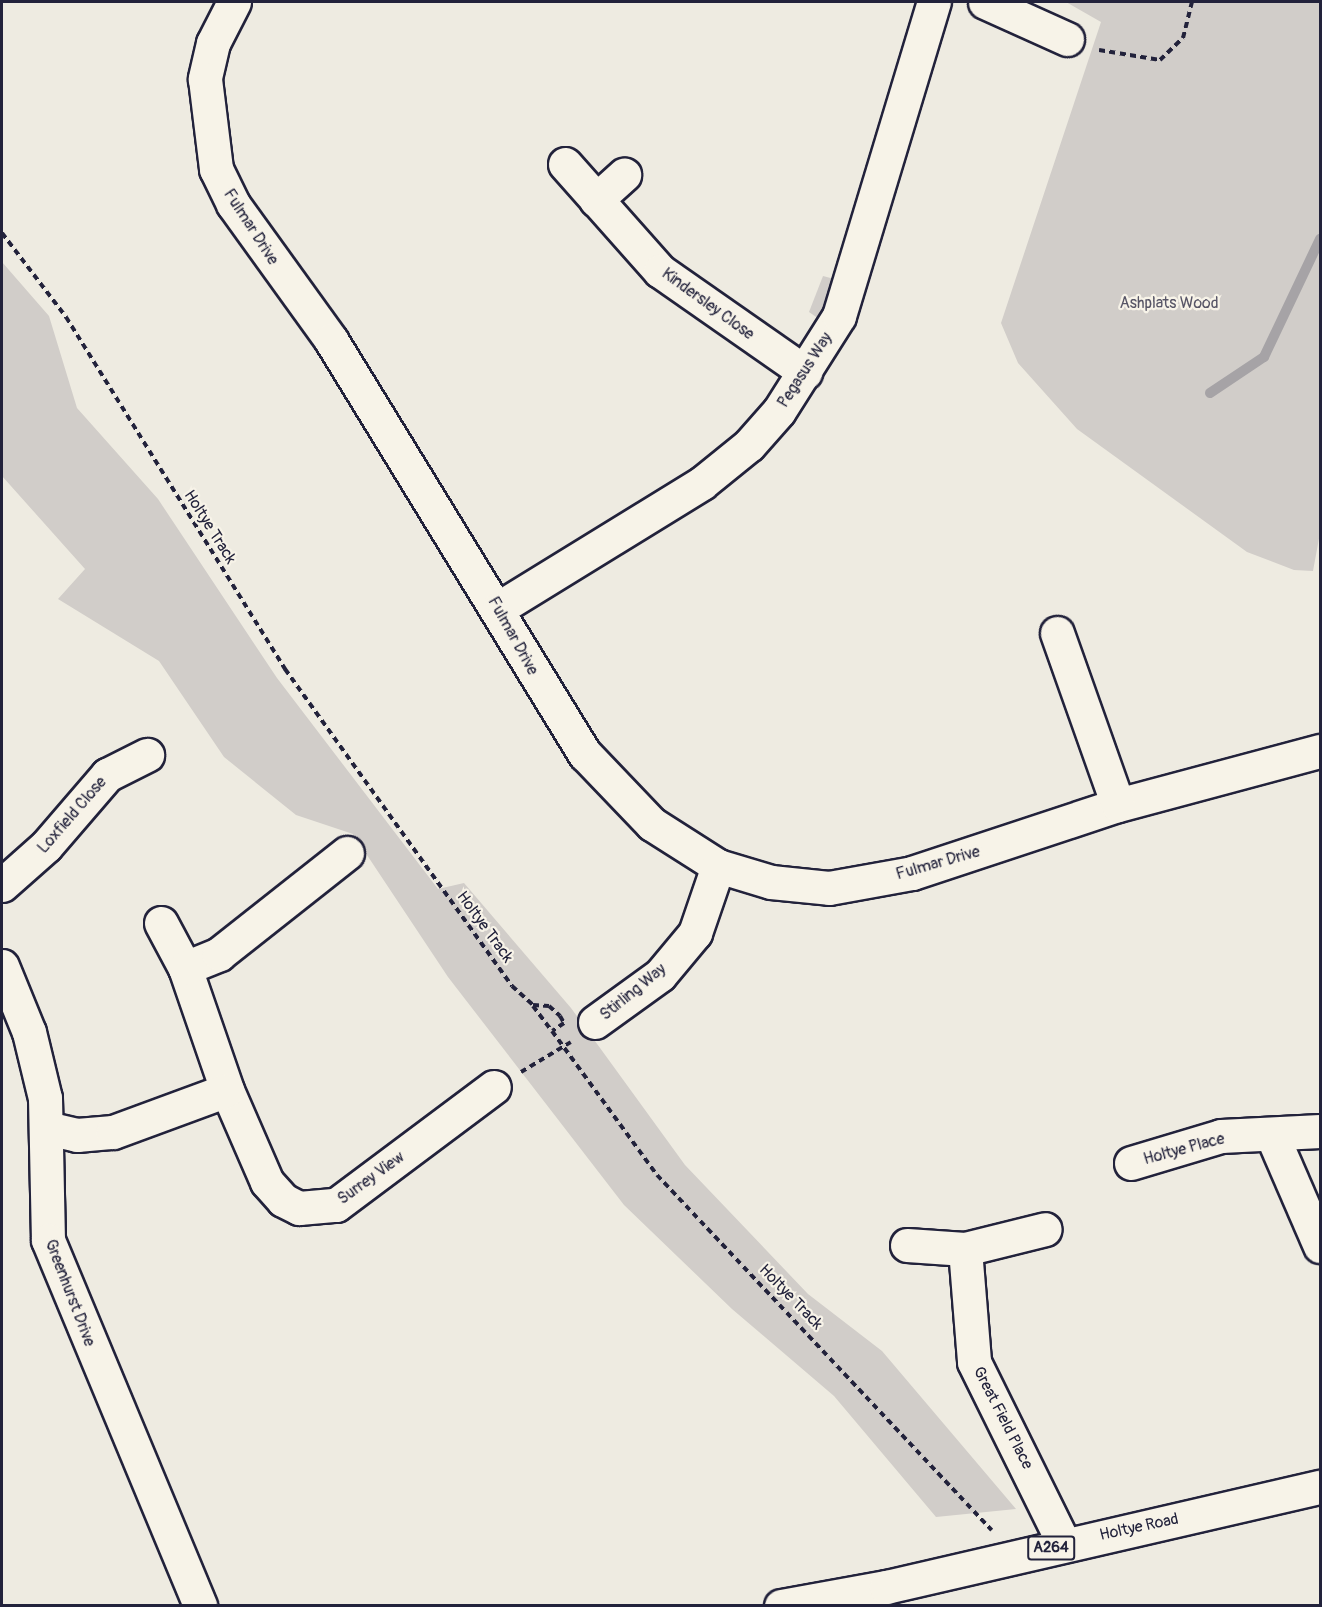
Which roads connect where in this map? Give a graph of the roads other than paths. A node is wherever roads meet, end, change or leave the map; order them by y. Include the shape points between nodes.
1 (234, 2) edge
2 (934, 2) edge
3 (985, 2) edge
4 (1067, 39) road end
5 (565, 164) dead end
6 (624, 175) dead end
7 (596, 200) junction
8 (805, 372) junction
9 (499, 608) junction
10 (1057, 633) dead end
11 (1320, 751) edge
12 (147, 755) dead end
13 (1118, 805) junction
14 (347, 853) dead end
15 (718, 866) junction
16 (2, 885) edge
17 (161, 923) dead end
18 (2, 966) edge
19 (186, 969) junction
20 (595, 1023) road end
21 (494, 1087) road end
22 (227, 1090) junction
23 (47, 1128) junction
24 (1320, 1131) edge
25 (1272, 1135) junction
26 (1131, 1163) dead end
27 (1045, 1229) dead end
28 (907, 1245) dead end
29 (1320, 1246) edge
30 (964, 1249) junction
31 (1320, 1487) edge
32 (1064, 1544) junction
33 (200, 1605) edge
34 (781, 1605) edge

1 - 9 street, Fulmar Drive via 213,44 206,79 216,169 232,204 331,340
2 - 8 street, Pegasus Way via 839,316
3 - 4 street
5 - 7 street, Kindersley Close
6 - 7 street
7 - 8 street, Kindersley Close via 660,271
8 - 9 street, Pegasus Way via 749,445 702,483
9 - 15 street, Fulmar Drive via 547,697 619,795 652,824
10 - 13 street
11 - 13 street, Fulmar Drive
12 - 16 street, Loxfield Close via 107,775 46,846
13 - 15 street, Fulmar Drive via 912,873 829,888 771,882
14 - 19 street via 219,954
15 - 20 street, Stirling Way via 694,933 660,975
17 - 19 street, Surrey View
18 - 23 street, Greenhurst Drive via 29,1032
19 - 22 street, Surrey View
21 - 22 street, Surrey View via 357,1192 336,1205 315,1208 282,1200 267,1182
22 - 23 street via 113,1132 76,1136
23 - 33 street, Greenhurst Drive via 48,1240
24 - 25 street, Holtye Place
25 - 26 street, Holtye Place via 1221,1136
25 - 29 street
27 - 30 street
28 - 30 street
30 - 32 street, Great Field Place via 974,1362
31 - 32 street, Holtye Road / A264
32 - 34 street, Holtye Road / A264 via 1011,1559

